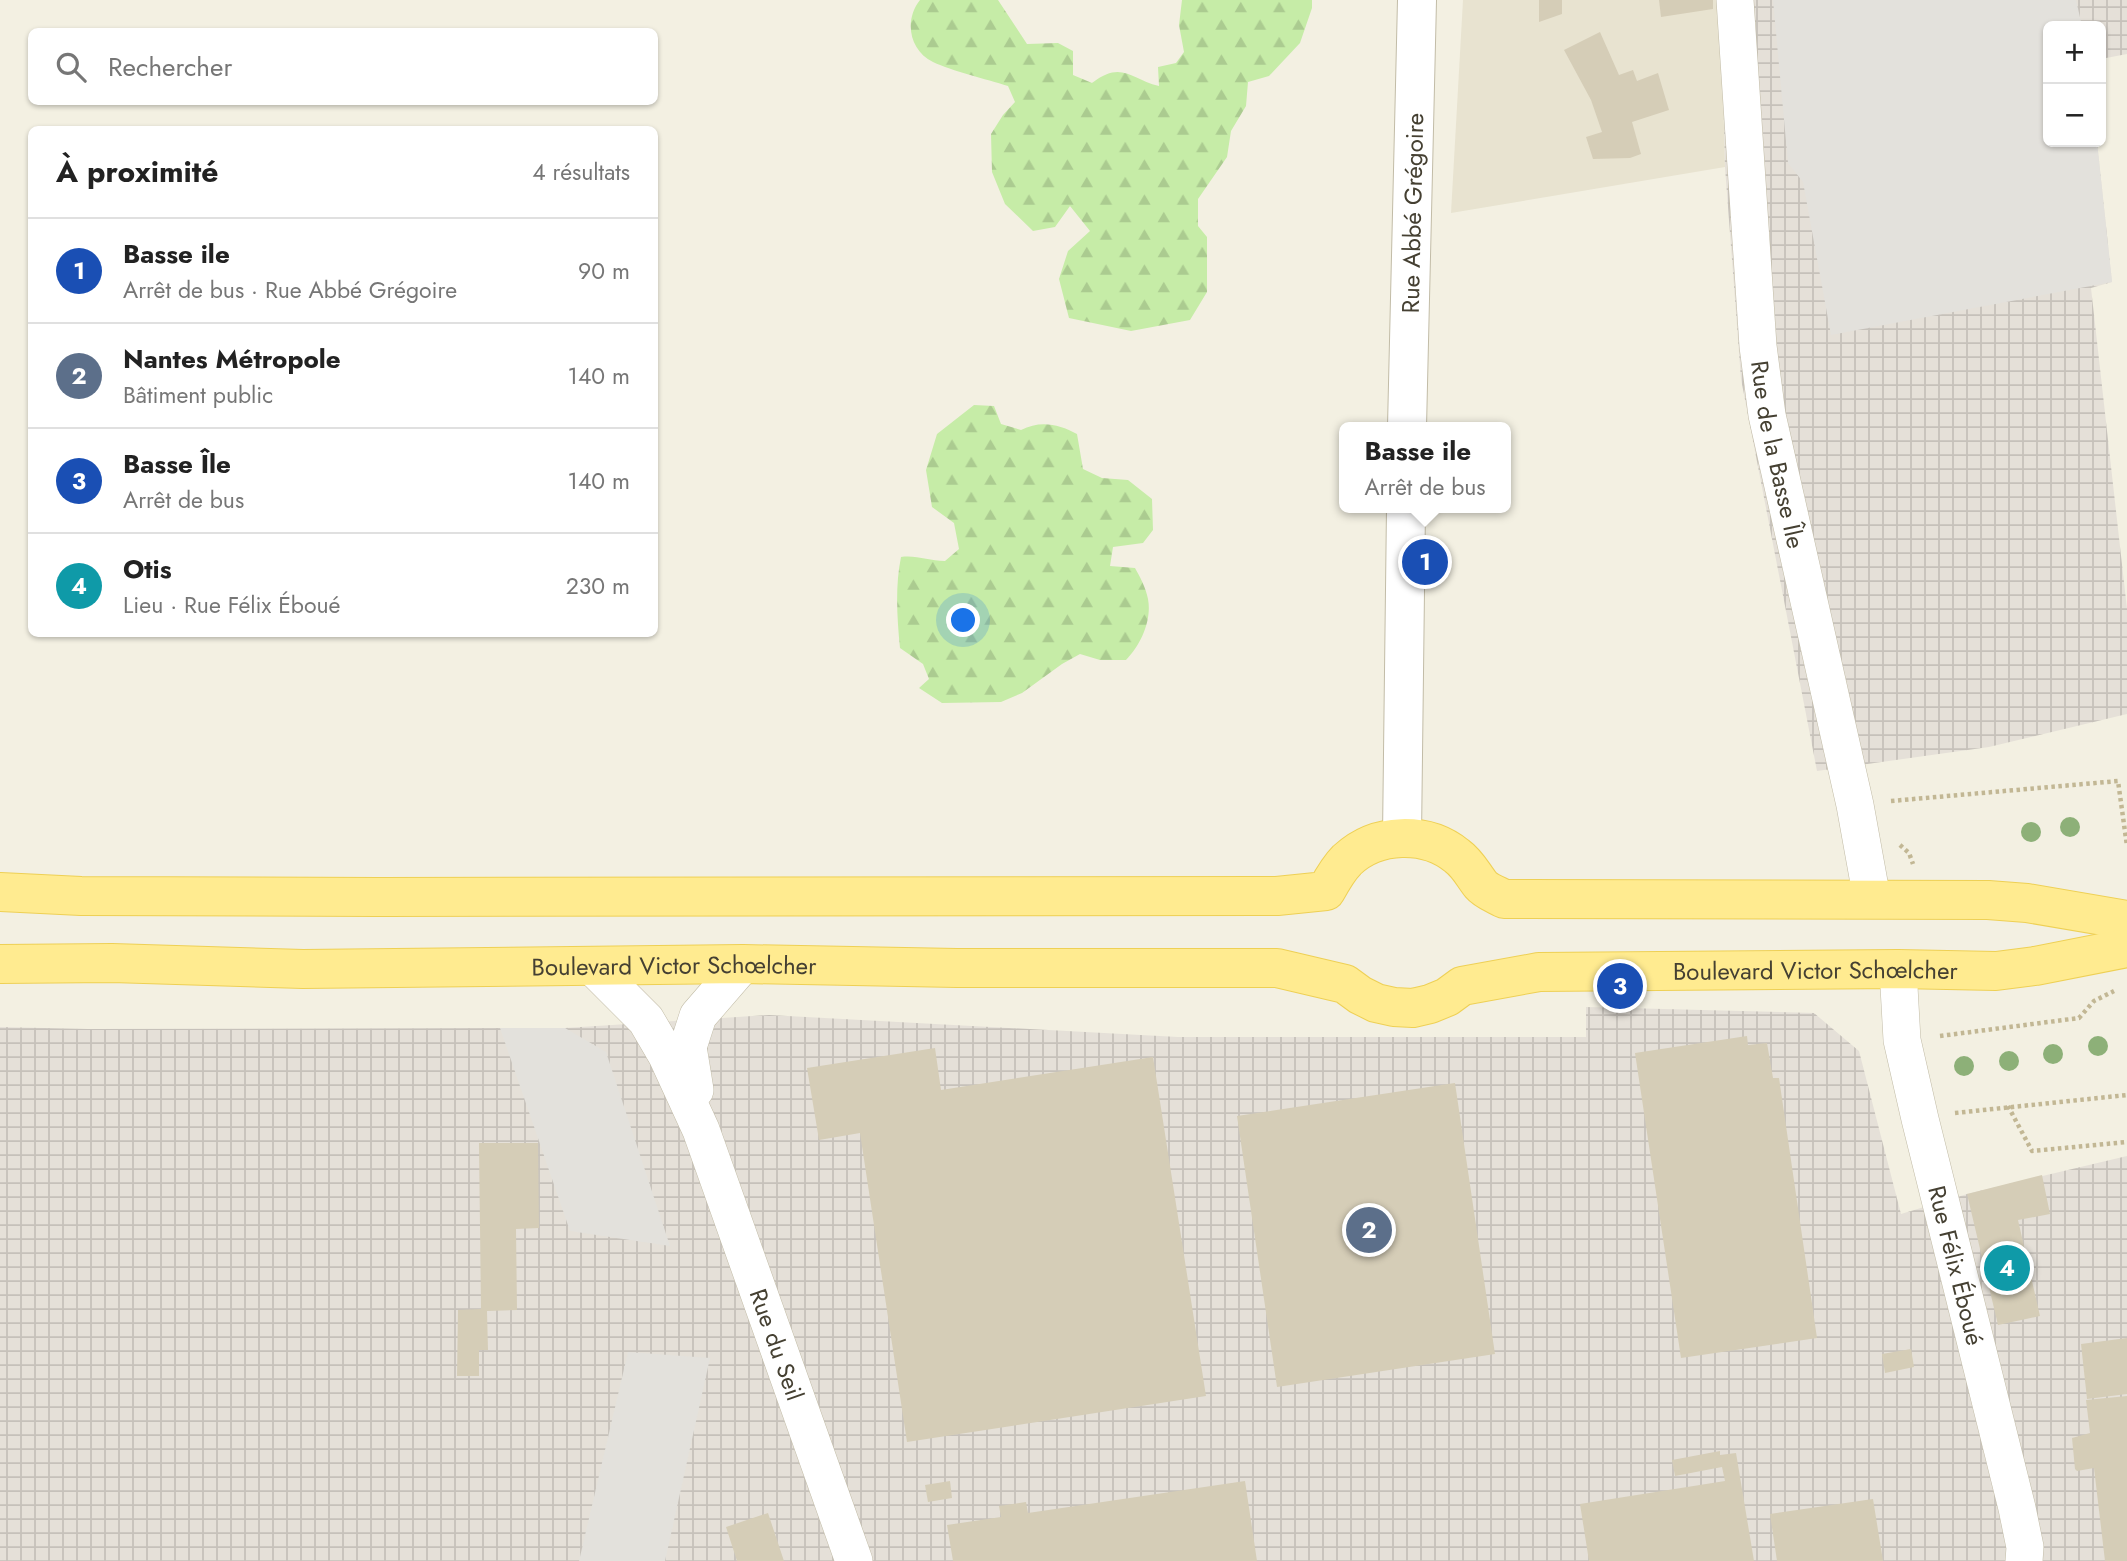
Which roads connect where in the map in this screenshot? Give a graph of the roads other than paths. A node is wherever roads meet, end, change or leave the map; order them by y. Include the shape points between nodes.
1 (1417, 0) edge
2 (1735, 0) edge
3 (1407, 422) edge
4 (1406, 513) edge
5 (1402, 838) junction
6 (0, 892) edge
7 (1872, 899) junction
8 (2120, 934) edge
9 (0, 964) edge
10 (743, 964) junction
11 (592, 966) junction
12 (1898, 969) junction
13 (701, 1129) junction
14 (854, 1561) edge
15 (2024, 1561) edge

1 - 3 street, Rue Abbé Grégoire
2 - 7 street, Rue de la Basse Île via 1757,332 1768,415
4 - 5 street
5 - 6 main road via 1382,840 1356,853 1326,891 1277,896 108,896
5 - 7 main road, Boulevard Victor Schœlcher via 1422,839 1450,851 1472,870 1482,887 1504,899
7 - 8 main road, Boulevard Victor Schœlcher via 1988,900
8 - 12 main road, Boulevard Victor Schœlcher via 2035,967
9 - 11 main road, Boulevard Victor Schœlcher via 303,969
10 - 11 main road, Boulevard Victor Schœlcher
10 - 12 main road, Boulevard Victor Schœlcher via 1277,968 1345,984 1376,1003 1413,1008 1447,997 1462,986 1539,971
10 - 13 street, Rue du Seil via 698,1016 688,1047
11 - 13 street, Rue du Seil via 646,1020
12 - 15 street, Rue Félix Éboué via 1902,1040 2017,1508
13 - 14 street, Rue du Seil

